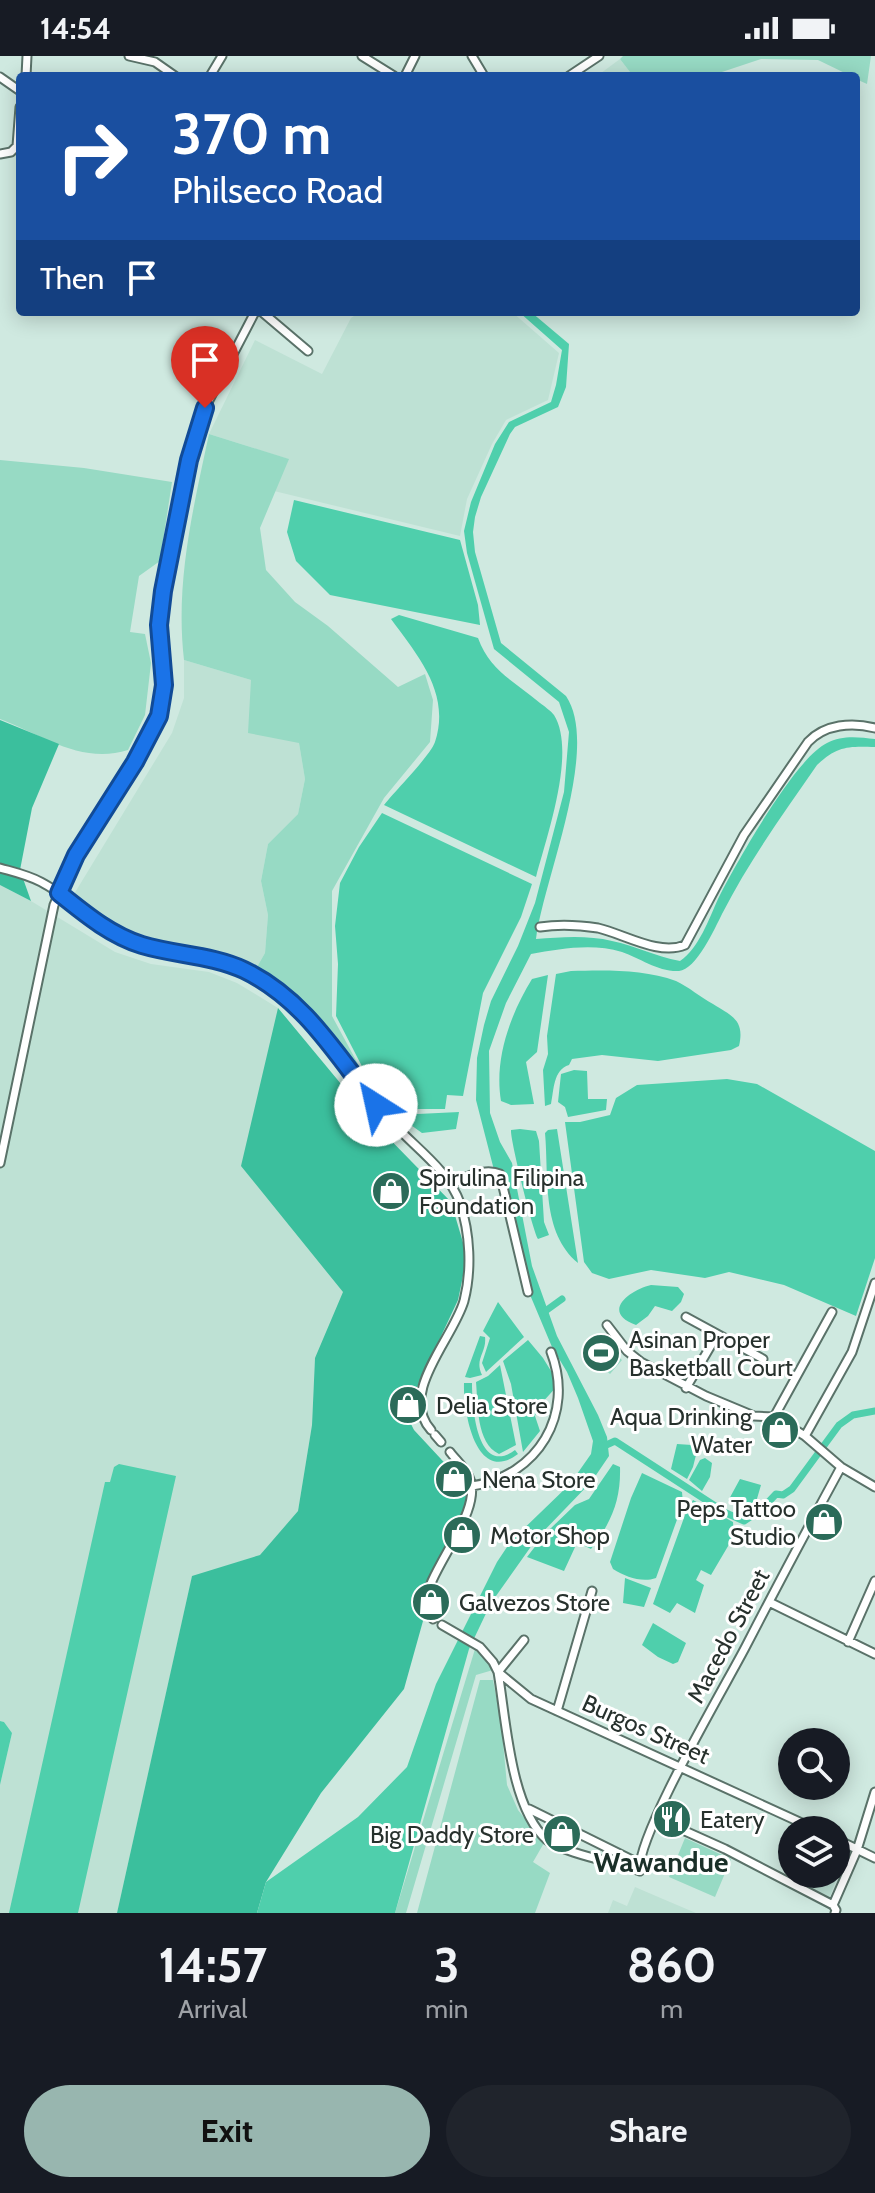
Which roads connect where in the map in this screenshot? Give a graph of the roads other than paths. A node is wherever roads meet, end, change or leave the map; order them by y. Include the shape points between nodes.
1 (129, 56) edge
2 (362, 56) edge
3 (383, 56) edge
4 (599, 56) edge
5 (143, 57) edge
6 (378, 66) junction
7 (170, 72) edge
8 (387, 72) edge
9 (575, 72) edge
10 (253, 316) edge
11 (267, 316) edge
12 (308, 351) dead end
13 (875, 728) edge
14 (0, 868) edge
15 (59, 893) junction
16 (540, 927) dead end
17 (0, 1163) edge
18 (450, 1184) junction
19 (875, 1283) edge
20 (528, 1292) dead end
21 (832, 1312) dead end
22 (686, 1317) dead end
23 (607, 1325) dead end
24 (717, 1335) junction
25 (551, 1352) dead end
26 (763, 1359) dead end
27 (686, 1388) junction
28 (774, 1417) junction
29 (805, 1436) junction
30 (841, 1467) junction
31 (472, 1486) junction
32 (875, 1487) edge
33 (875, 1581) edge
34 (592, 1591) dead end
35 (769, 1602) junction
36 (524, 1640) dead end
37 (848, 1642) junction
38 (875, 1654) edge
39 (498, 1672) junction
40 (557, 1711) junction
41 (682, 1766) junction
42 (875, 1792) edge
43 (527, 1808) junction
44 (787, 1816) edge
45 (656, 1818) junction
46 (850, 1846) edge
47 (857, 1850) junction
48 (875, 1858) edge
49 (639, 1867) junction
50 (837, 1910) edge

1 - 5 street
2 - 6 street
3 - 6 street
4 - 9 street
5 - 7 street
6 - 8 street
10 - 15 street via 205,408 189,460 160,609 164,685 159,716
11 - 12 street
13 - 16 street via 842,725 808,742 744,835 685,945 666,947 576,925
14 - 15 street
15 - 17 street
15 - 18 street via 134,942 227,963 265,982 322,1033 378,1107
18 - 20 street via 470,1175 500,1174
18 - 31 street via 467,1233 467,1286 458,1316 426,1377 421,1416
19 - 29 street via 852,1352
21 - 28 street
22 - 24 street
23 - 27 street via 633,1357
24 - 26 street
24 - 27 street
25 - 31 street via 560,1391 544,1442 507,1475
27 - 28 street via 754,1416
28 - 29 street
29 - 30 street
30 - 32 street
30 - 35 street, Macedo Street
31 - 39 street, Burgos Street via 470,1503 425,1609 487,1654
33 - 37 street
34 - 40 street
35 - 37 street
35 - 41 street, Macedo Street
36 - 39 street
37 - 38 street
39 - 40 street, Burgos Street via 531,1699
39 - 43 street via 517,1791
40 - 41 street, Burgos Street
41 - 44 street, Burgos Street
41 - 45 street, Macedo Street
42 - 47 street
43 - 49 street
43 - 49 street via 547,1840
45 - 49 street, Macedo Street
45 - 50 street
46 - 47 street
47 - 48 street
47 - 50 street

